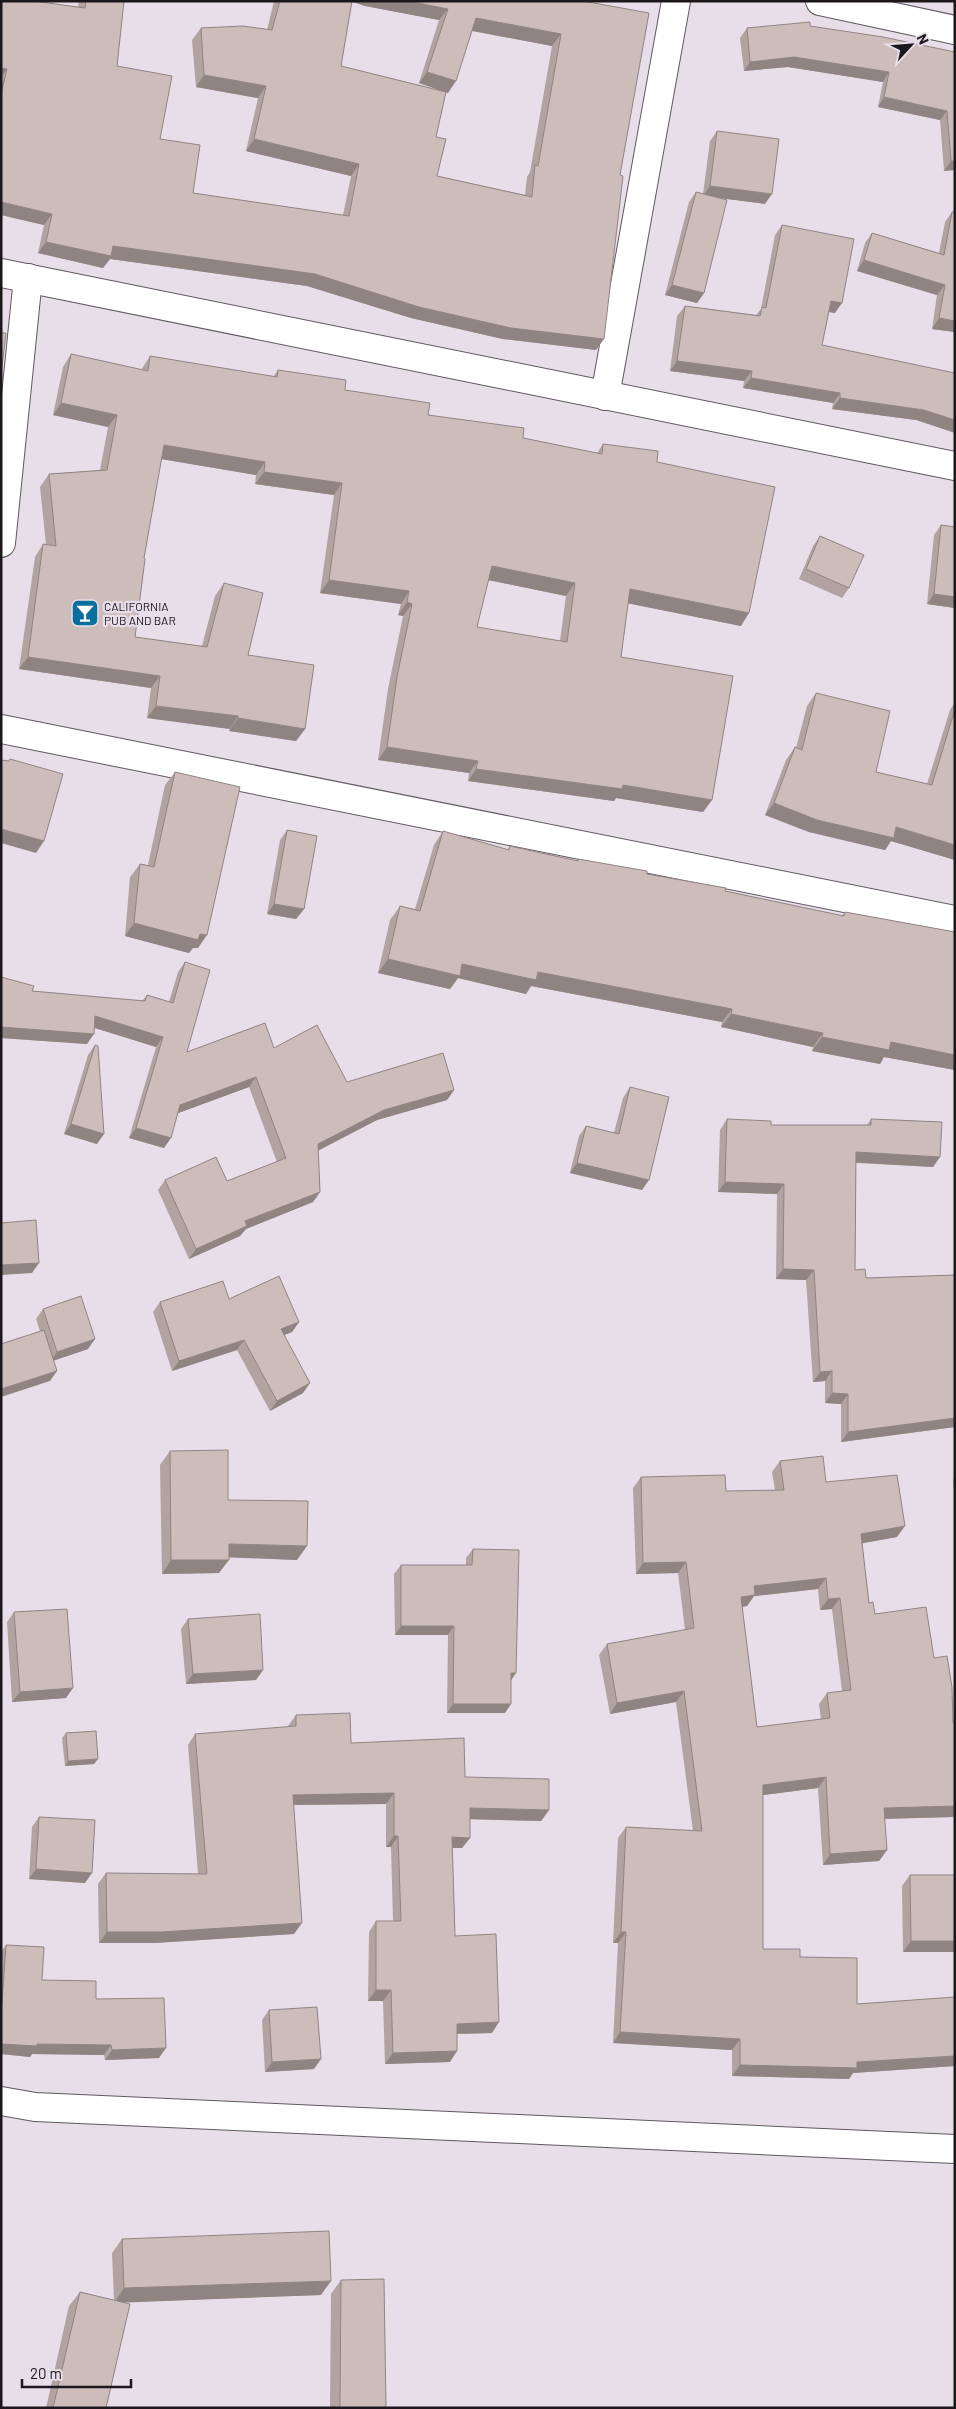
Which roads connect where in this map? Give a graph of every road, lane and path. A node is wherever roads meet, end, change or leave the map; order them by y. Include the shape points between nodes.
1 (676, 1) edge
2 (820, 1) edge
3 (955, 30) edge
4 (1, 273) edge
5 (28, 278) junction
6 (605, 396) junction
7 (955, 466) edge
8 (1, 543) edge
9 (1, 729) edge
10 (955, 920) edge
11 (1, 2101) edge
12 (955, 2149) edge

1 - 6 street
2 - 3 street
4 - 5 street
5 - 6 street
5 - 8 street
6 - 7 street
9 - 10 street
11 - 12 street via 34,2107

